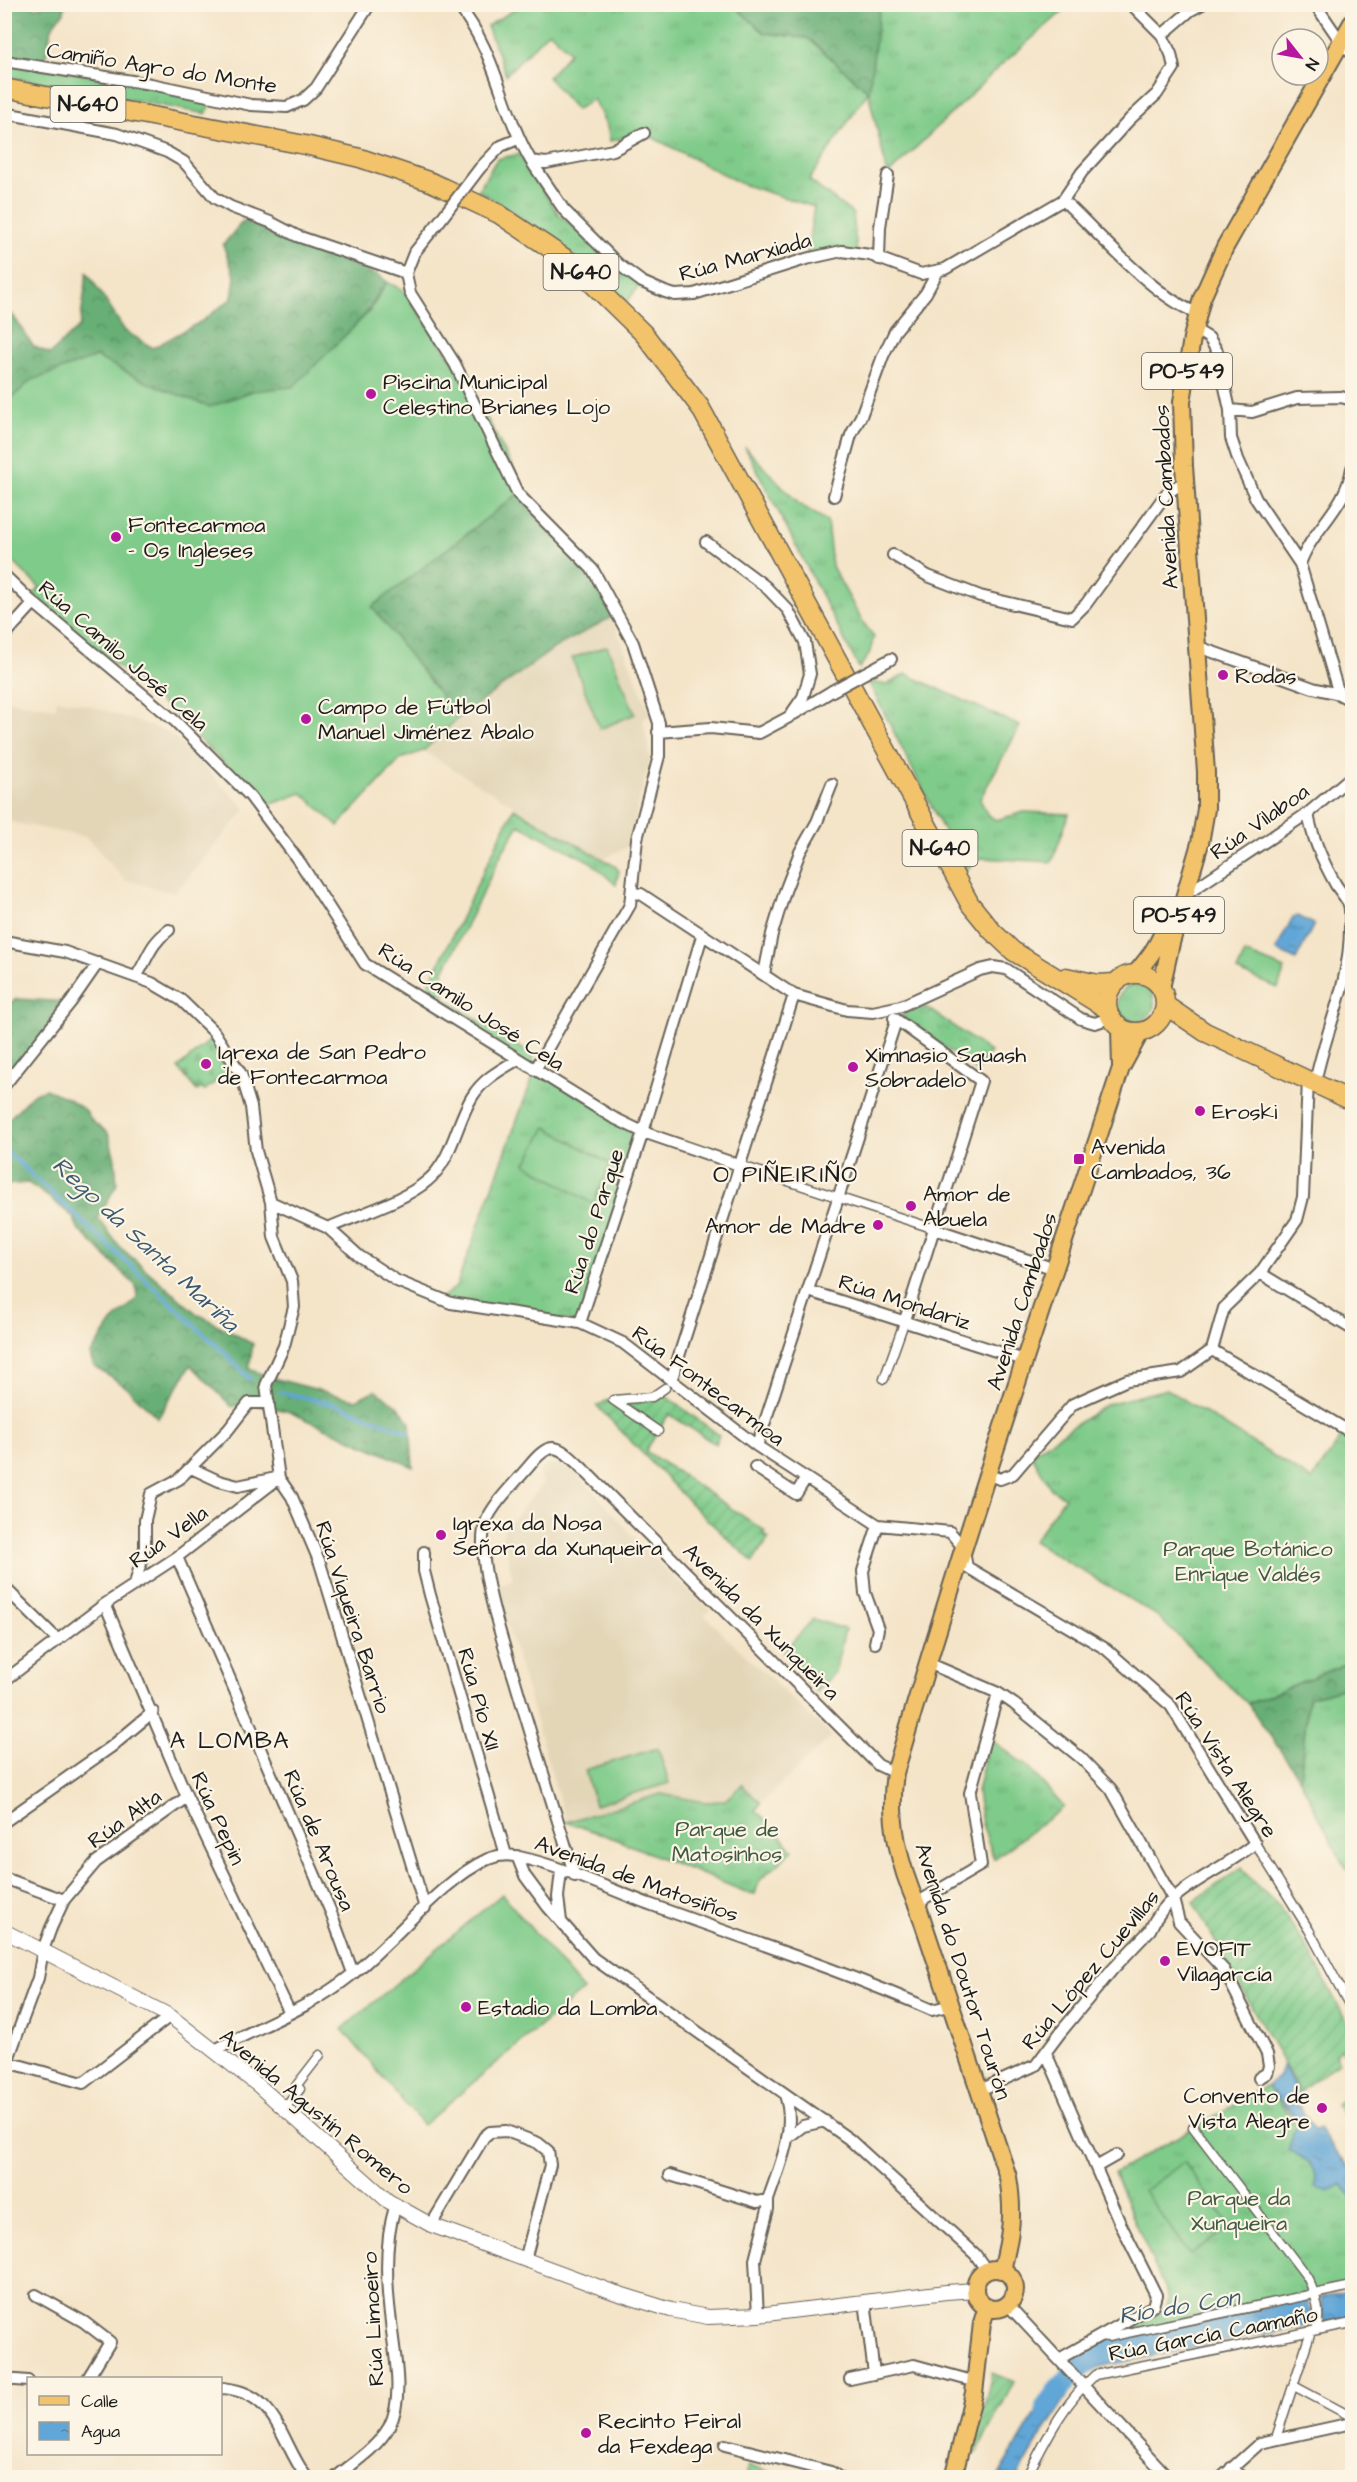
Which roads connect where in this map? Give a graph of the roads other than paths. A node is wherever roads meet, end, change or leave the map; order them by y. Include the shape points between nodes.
1 (370, 4) edge
2 (457, 4) edge
3 (1131, 4) edge
4 (1202, 4) edge
5 (1315, 4) edge
6 (1190, 7) edge
7 (1353, 23) edge
8 (1162, 36) junction
9 (1347, 48) edge
10 (4, 61) edge
11 (4, 88) edge
12 (4, 113) edge
13 (644, 133) dead end
14 (518, 139) junction
15 (531, 161) junction
16 (888, 175) dead end
17 (1063, 200) junction
18 (879, 259) junction
19 (938, 271) junction
20 (406, 273) junction
21 (1196, 320) junction
22 (1353, 400) edge
23 (1230, 410) junction
24 (1353, 468) edge
25 (1185, 481) junction
26 (834, 496) dead end
27 (706, 542) dead end
28 (893, 555) dead end
29 (1300, 564) junction
30 (4, 575) edge
31 (34, 603) junction
32 (4, 636) edge
33 (1196, 646) junction
34 (891, 659) dead end
35 (1338, 694) junction
36 (1353, 701) edge
37 (789, 717) junction
38 (658, 732) junction
39 (1204, 758) junction
40 (1353, 776) edge
41 (832, 784) dead end
42 (1308, 813) junction
43 (633, 893) junction
44 (1185, 895) junction
45 (1351, 904) edge
46 (169, 930) dead end
47 (702, 936) junction
48 (4, 941) edge
49 (98, 963) junction
50 (1041, 969) junction
51 (764, 974) junction
52 (1135, 974) junction
53 (136, 977) junction
54 (1114, 983) junction
55 (794, 995) junction
56 (1163, 996) junction
57 (889, 1010) junction
58 (1112, 1019) junction
59 (896, 1021) junction
60 (1148, 1029) junction
61 (1205, 1032) junction
62 (518, 1060) junction
63 (1121, 1068) junction
64 (535, 1070) junction
65 (1312, 1082) junction
66 (4, 1086) edge
67 (1353, 1101) edge
68 (643, 1132) junction
69 (739, 1165) junction
70 (837, 1197) junction
71 (271, 1202) junction
72 (328, 1228) junction
73 (935, 1229) junction
74 (1055, 1269) junction
75 (1260, 1273) junction
76 (809, 1290) junction
77 (905, 1320) junction
78 (580, 1323) junction
79 (1353, 1329) edge
80 (1212, 1350) junction
81 (1024, 1360) junction
82 (884, 1379) dead end
83 (668, 1384) junction
84 (269, 1403) junction
85 (658, 1431) dead end
86 (1353, 1433) edge
87 (757, 1446) junction
88 (755, 1467) dead end
89 (191, 1468) junction
90 (988, 1475) junction
91 (279, 1478) junction
92 (806, 1478) junction
93 (878, 1525) junction
94 (963, 1547) junction
95 (424, 1552) dead end
96 (177, 1557) junction
97 (135, 1584) junction
98 (4, 1587) edge
99 (105, 1604) junction
100 (58, 1640) junction
101 (875, 1643) dead end
102 (928, 1663) junction
103 (4, 1681) edge
104 (998, 1693) junction
105 (153, 1712) junction
106 (895, 1773) junction
107 (187, 1797) junction
108 (4, 1822) edge
109 (1255, 1843) junction
110 (511, 1856) junction
111 (561, 1871) junction
112 (575, 1876) junction
113 (4, 1878) edge
114 (1173, 1899) junction
115 (64, 1900) junction
116 (918, 1907) junction
117 (425, 1908) junction
118 (561, 1922) junction
119 (4, 1931) edge
120 (43, 1950) junction
121 (353, 1973) junction
122 (951, 2005) junction
123 (1353, 2010) edge
124 (290, 2013) junction
125 (170, 2016) junction
126 (215, 2050) junction
127 (1046, 2054) junction
128 (320, 2055) dead end
129 (6, 2062) edge
130 (1259, 2078) dead end
131 (980, 2090) junction
132 (785, 2095) junction
133 (284, 2109) junction
134 (825, 2121) junction
135 (1193, 2127) dead end
136 (787, 2138) junction
137 (1117, 2156) dead end
138 (1096, 2167) junction
139 (670, 2175) dead end
140 (768, 2200) junction
141 (395, 2207) junction
142 (431, 2226) junction
143 (525, 2260) junction
144 (994, 2271) junction
145 (1353, 2286) edge
146 (975, 2290) junction
147 (1315, 2294) junction
148 (36, 2295) dead end
149 (864, 2301) junction
150 (1008, 2305) junction
151 (987, 2307) junction
152 (758, 2314) junction
153 (1353, 2323) edge
154 (1314, 2331) junction
155 (1098, 2336) junction
156 (1061, 2361) junction
157 (874, 2374) junction
158 (89, 2377) edge
159 (4, 2379) edge
160 (850, 2379) dead end
161 (27, 2381) edge
162 (976, 2382) junction
163 (1083, 2384) junction
164 (1294, 2386) junction
165 (222, 2388) edge
166 (1353, 2417) edge
167 (1353, 2423) edge
168 (1276, 2438) junction
169 (725, 2445) dead end
170 (1231, 2469) junction
171 (307, 2478) edge
172 (335, 2478) edge
173 (840, 2478) edge
174 (953, 2478) edge
175 (1026, 2478) edge
176 (1169, 2478) edge
177 (1221, 2478) edge
178 (1244, 2478) edge

1 - 10 street, Camiño Agro do Monte via 316,88 287,107 251,105 152,84
2 - 14 street, Rúa Marxiada via 484,42
3 - 8 street
4 - 6 street
5 - 9 street
6 - 8 street
7 - 9 main road, Avenida Cambados / PO-549
8 - 17 street via 1174,68 1157,94 1082,172
9 - 21 main road, Avenida Cambados / PO-549 via 1225,247
11 - 50 highway, N-640 via 360,158 431,182 499,214 568,261 644,334 700,407 970,904 1013,951
12 - 20 street via 117,134 167,152 184,162 215,198 231,207 297,236
13 - 15 street via 613,150 546,163
14 - 15 street, Rúa Marxiada
14 - 20 street, bridge via 501,146 480,168 414,254
15 - 18 street, Rúa Marxiada via 564,210 618,264 642,282 675,295 694,294 842,251
16 - 18 street
17 - 19 street, Rúa Marxiada
17 - 21 street via 1146,279
18 - 19 street, Rúa Marxiada via 921,274
19 - 26 street via 926,294 895,331 883,356 851,435
20 - 38 street via 410,293 455,364 518,494 593,570 633,643
21 - 23 street via 1217,351
21 - 25 main road, Avenida Cambados / PO-549 via 1182,402
22 - 23 street via 1297,398 1252,412
23 - 29 street via 1231,438 1245,477
24 - 29 street via 1350,485
25 - 28 street via 1166,494 1072,618 980,596 928,576
25 - 33 main road, Avenida Cambados / PO-549
27 - 37 street via 765,586 788,610 805,642 810,674 803,696
29 - 35 street
30 - 31 street, Rúa Camilo José Cela
31 - 32 street
31 - 62 street, Rúa Camilo José Cela via 176,722 250,796 301,864 365,964
33 - 35 street
33 - 39 main road, Avenida Cambados / PO-549
34 - 37 street, bridge
35 - 36 street
37 - 38 street via 759,733 711,728
38 - 43 street via 659,756 637,839
39 - 44 main road, PO-549 via 1206,809
39 - 52 main road, PO-549 via 1192,840 1161,940
40 - 42 street, Rúa Vilaboa
41 - 51 street via 785,891
42 - 44 street, Rúa Vilaboa
42 - 45 street via 1321,855
43 - 47 street via 641,894
43 - 64 street via 630,905
44 - 56 main road, PO-549
45 - 65 street via 1350,956
46 - 53 street via 152,945
47 - 51 street
47 - 68 street, Rúa do Parque
48 - 49 street via 65,951
49 - 53 street
49 - 66 street
50 - 54 highway, N-640 via 1082,981
50 - 58 highway, N-640
51 - 55 street
52 - 54 highway, N-640
52 - 56 highway via 1152,979
53 - 71 street via 181,1000 214,1032 241,1074
54 - 58 highway via 1107,995
55 - 57 street via 847,1010
55 - 69 street
56 - 60 highway via 1162,1016
56 - 61 highway
57 - 58 street via 993,967 1006,969 1081,1018 1095,1023
57 - 59 street
58 - 60 highway, N-640
58 - 63 main road, Avenida Cambados
59 - 70 street
59 - 73 street via 981,1081
60 - 61 highway
60 - 63 main road, Avenida Cambados
61 - 65 highway
62 - 64 street, Rúa Camilo José Cela
62 - 72 street via 489,1077 472,1096 444,1160 428,1181
63 - 74 main road, Avenida Cambados
64 - 68 street, Rúa Camilo José Cela
65 - 67 highway
65 - 75 street via 1303,1197 1297,1220
68 - 69 street, Rúa Camilo José Cela
68 - 78 street, Rúa do Parque
69 - 70 street, Rúa Camilo José Cela
69 - 83 street
70 - 73 street, Rúa Camilo José Cela
70 - 76 street
71 - 72 street, Rúa Fontecarmoa
71 - 84 street, Rúa Viqueira Barrio via 274,1237 292,1281 294,1307 284,1346 266,1385
72 - 78 street, Rúa Fontecarmoa via 359,1256 397,1281 451,1303
73 - 74 street, Rúa Camilo José Cela
73 - 77 street
74 - 81 main road, Avenida Cambados
75 - 79 street
75 - 80 street via 1224,1308
76 - 77 street, Rúa Mondariz
76 - 87 street
77 - 81 street, Rúa Mondariz
77 - 82 street
78 - 83 street, Rúa Fontecarmoa via 623,1343
80 - 86 street
80 - 90 street via 1181,1372 1127,1380 1073,1404 1013,1474 1000,1479
81 - 90 main road, Avenida Cambados
83 - 85 street via 652,1397 613,1400
83 - 87 street, Rúa Fontecarmoa
84 - 89 street via 249,1403
84 - 91 street, Rúa Viqueira Barrio
87 - 92 street, Rúa Fontecarmoa
88 - 92 street via 796,1494
89 - 91 street, Rúa Vella via 238,1486
89 - 97 street via 151,1494 145,1520 145,1547
90 - 94 main road, Avenida Cambados
91 - 96 street, Rúa Vella
91 - 117 street, Rúa Viqueira Barrio via 292,1497 320,1563
92 - 93 street, Rúa Fontecarmoa
93 - 94 street, Rúa Fontecarmoa via 950,1532
93 - 101 street via 863,1571 865,1593 878,1629
94 - 102 main road, Avenida do Doutor Tourón
94 - 109 street, Rúa Vista Alegre via 967,1567 1106,1649 1171,1706
95 - 110 street, Rúa Pío XII via 430,1595
96 - 97 street, Rúa Vella
96 - 121 street, Rúa de Arousa via 330,1910
97 - 99 street, Rúa Vella
98 - 100 street
99 - 100 street, Rúa Vella
99 - 105 street, Rúa Pepin
100 - 103 street, Rúa Vella
102 - 104 street
102 - 106 main road, Avenida do Doutor Tourón
104 - 114 street via 1047,1729 1111,1789
104 - 116 street via 970,1793 981,1865 925,1898
105 - 107 street, Rúa Pepin
105 - 108 street via 111,1747
106 - 112 street, Avenida da Xunqueira via 878,1765 580,1466 565,1452 550,1447 538,1455 485,1522 484,1553 492,1604
106 - 116 main road, Avenida do Doutor Tourón via 891,1799 896,1832 908,1884
107 - 115 street, Rúa Alta via 96,1862
107 - 124 street, Rúa Pepin
109 - 114 street, Rúa López Cuevillas
109 - 123 street, Rúa Vista Alegre
110 - 111 street, Avenida de Matosiños
110 - 117 street, Avenida de Matosiños via 491,1858 475,1866
110 - 118 street, Rúa Pío XII
111 - 112 street, Avenida de Matosiños
111 - 118 street
112 - 122 street, Avenida de Matosiños via 932,2010
113 - 115 street
114 - 127 street, Rúa López Cuevillas
114 - 130 street via 1179,1922 1224,1970 1253,2025 1269,2061 1267,2073
115 - 120 street, Rúa Alta
116 - 122 main road, Avenida do Doutor Tourón
117 - 121 street, Avenida de Matosiños
118 - 132 street, Rúa Pío XII via 593,1958
119 - 120 street, Avenida Agustín Romero
120 - 125 street, Avenida Agustín Romero
120 - 129 street, Rúa Alta via 38,1978
121 - 124 street, Avenida de Matosiños
122 - 131 main road, Avenida do Doutor Tourón
124 - 126 street, Avenida de Matosiños
125 - 126 street, Avenida Agustín Romero
125 - 129 street via 83,2083
126 - 133 street, Avenida Agustín Romero
127 - 131 street, Rúa López Cuevillas via 1036,2065
127 - 138 street
128 - 133 street
131 - 144 main road, Avenida do Doutor Tourón via 1008,2177 1012,2205 1012,2227
132 - 134 street, Rúa Pío XII
132 - 136 street via 790,2118
133 - 141 street, Avenida Agustín Romero
134 - 136 street via 803,2126
134 - 144 street, Rúa Pío XII
135 - 147 street via 1307,2277
136 - 140 street
137 - 138 street
138 - 155 street via 1156,2295 1152,2306
139 - 140 street via 757,2202
140 - 152 street via 755,2260
141 - 142 street, Avenida Agustín Romero
141 - 172 street, Rúa Limoeiro via 388,2250 397,2372 393,2418 378,2442
142 - 143 street, Avenida Agustín Romero
142 - 143 street via 484,2138 490,2132 506,2131 544,2146 550,2157
143 - 152 street, Avenida Agustín Romero via 671,2310 708,2317
144 - 146 main road via 978,2279
144 - 150 main road via 1008,2273 1015,2283 1015,2295
145 - 147 street
146 - 149 street, Avenida Agustín Romero
146 - 151 main road
147 - 154 street via 1320,2318
147 - 155 street
148 - 158 street via 110,2342
149 - 152 street, Avenida Agustín Romero
149 - 157 street
150 - 151 main road via 998,2309
150 - 156 street
151 - 162 main road
153 - 154 street, Rúa García Caamaño
154 - 163 street, Rúa García Caamaño via 1095,2375
154 - 164 street
155 - 156 street
156 - 163 street
157 - 160 street
157 - 162 street via 914,2365
159 - 161 street
162 - 174 main road
163 - 175 street via 1057,2418
163 - 176 street
164 - 166 street
164 - 168 street
165 - 171 street via 243,2392 264,2404
167 - 168 street
168 - 170 street via 1256,2446
169 - 173 street via 831,2472
170 - 177 street
170 - 178 street

